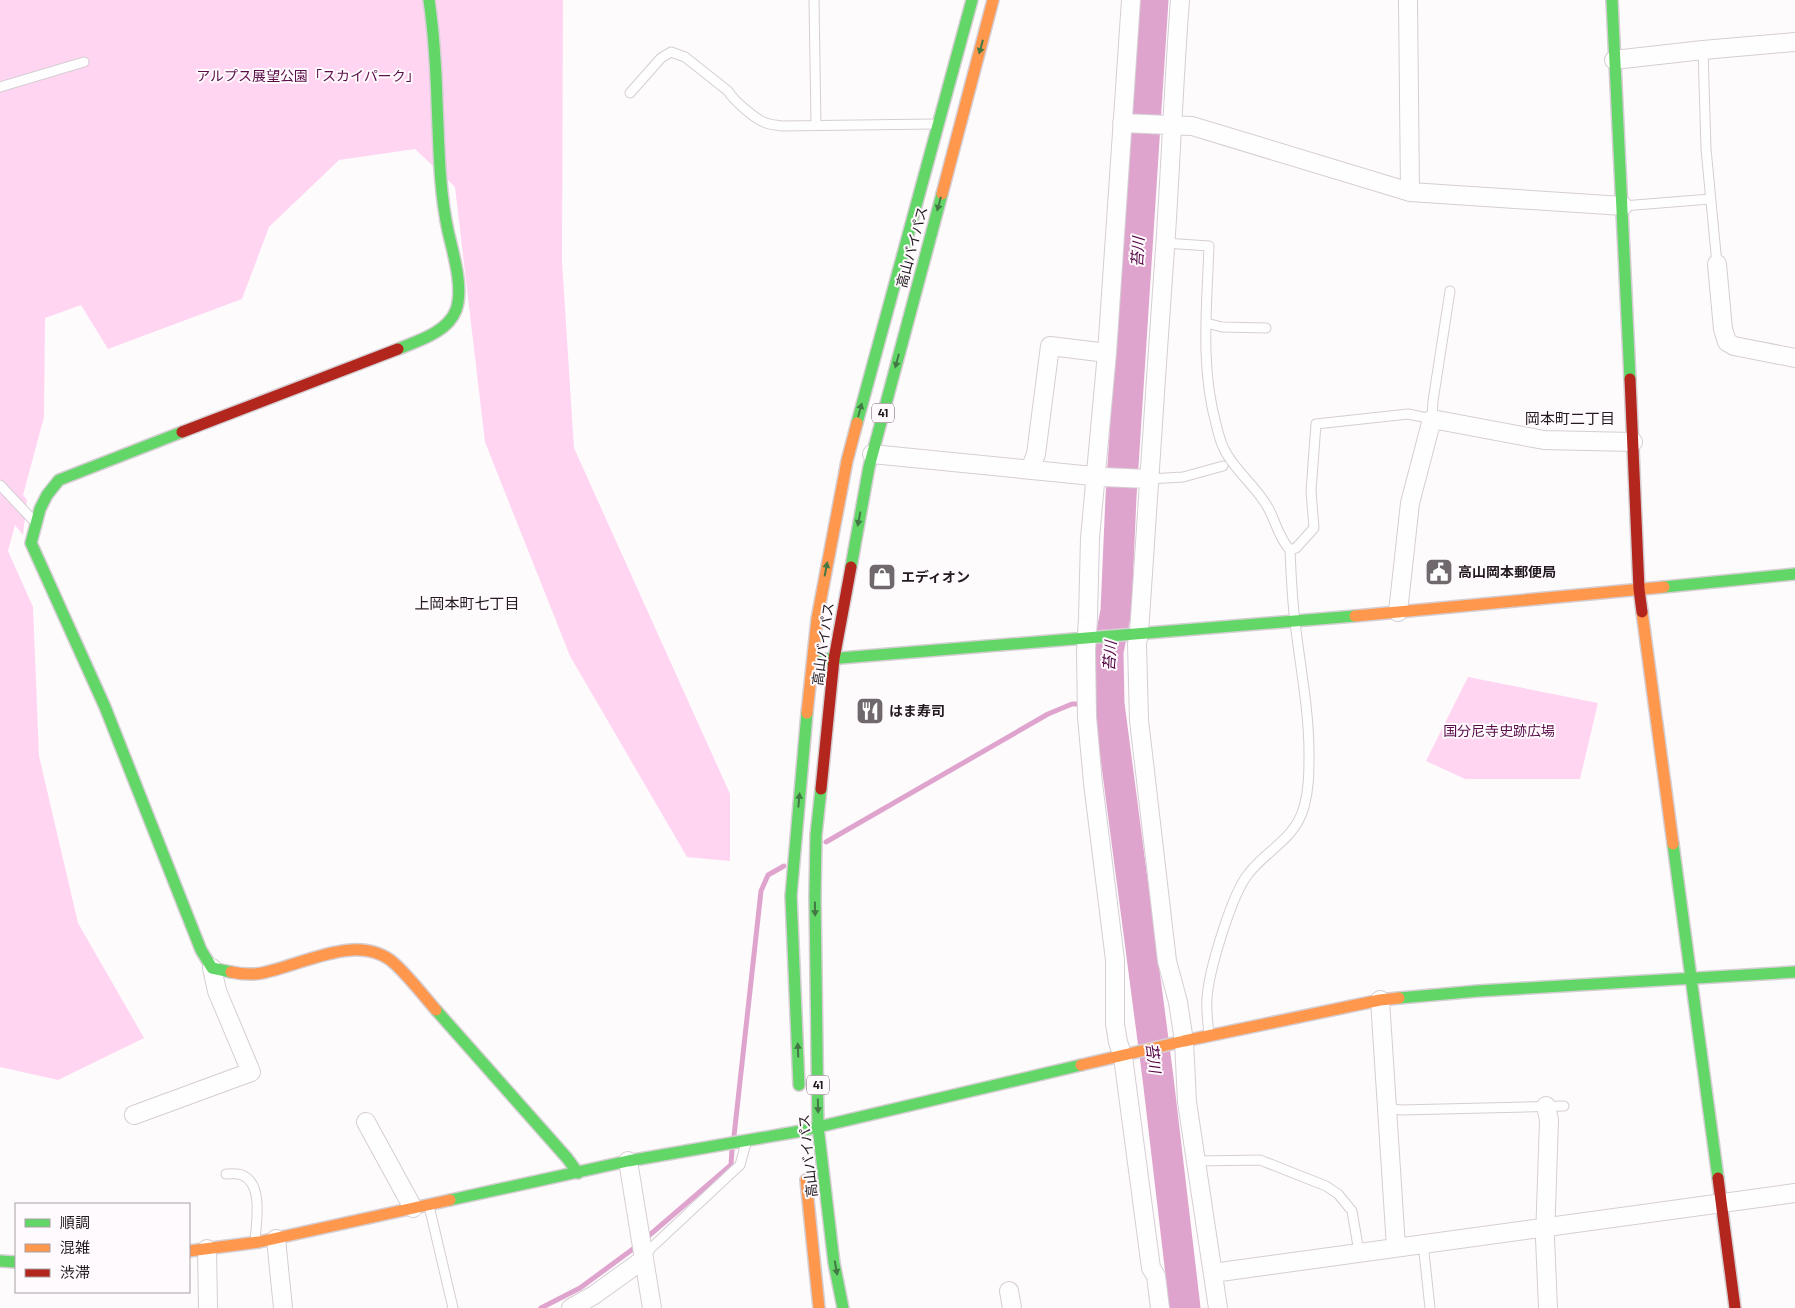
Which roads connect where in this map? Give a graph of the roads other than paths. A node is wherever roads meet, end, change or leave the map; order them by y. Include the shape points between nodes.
1 (429, 0) edge
2 (814, 0) edge
3 (972, 0) edge
4 (993, 0) edge
5 (1131, 0) edge
6 (1180, 0) edge
7 (1408, 0) edge
8 (1612, 0) edge
9 (1795, 42) edge
10 (1703, 50) junction
11 (1614, 60) junction
12 (84, 62) dead end
13 (0, 87) edge
14 (630, 94) dead end
15 (1125, 123) junction
16 (937, 124) junction
17 (816, 125) junction
18 (1169, 126) junction
19 (1410, 192) junction
20 (1710, 199) junction
21 (1623, 206) junction
22 (1165, 243) junction
23 (1717, 264) joint
24 (1450, 291) dead end
25 (1206, 323) junction
26 (1266, 328) dead end
27 (1107, 353) junction
28 (1795, 358) edge
29 (1432, 419) junction
30 (1633, 442) junction
31 (872, 454) junction
32 (1223, 466) dead end
33 (1030, 470) junction
34 (1099, 476) junction
35 (1145, 479) junction
36 (0, 485) edge
37 (35, 522) junction
38 (1290, 550) junction
39 (1795, 574) edge
40 (1639, 590) junction
41 (1398, 612) junction
42 (1295, 621) junction
43 (1135, 634) junction
44 (1089, 637) junction
45 (834, 659) junction
46 (811, 660) junction
47 (212, 968) junction
48 (1795, 972) edge
49 (1690, 979) junction
50 (1380, 1000) junction
51 (1209, 1036) junction
52 (1180, 1042) junction
53 (1128, 1055) junction
54 (800, 1092) dead end
55 (1546, 1106) junction
56 (1564, 1106) dead end
57 (1387, 1108) junction
58 (134, 1115) dead end
59 (366, 1122) dead end
60 (818, 1127) junction
61 (746, 1140) junction
62 (628, 1161) junction
63 (1196, 1161) junction
64 (805, 1170) dead end
65 (578, 1173) junction
66 (226, 1174) dead end
67 (1795, 1193) edge
68 (1721, 1203) junction
69 (421, 1207) junction
70 (1546, 1227) junction
71 (276, 1239) junction
72 (255, 1243) junction
73 (1423, 1243) junction
74 (1396, 1247) junction
75 (206, 1249) junction
76 (190, 1251) edge
77 (1359, 1252) junction
78 (643, 1256) junction
79 (0, 1261) edge
80 (15, 1262) edge
81 (1213, 1273) junction
82 (208, 1308) edge
83 (283, 1308) edge
84 (452, 1308) edge
85 (571, 1308) edge
86 (652, 1308) edge
87 (819, 1308) edge
88 (843, 1308) edge
89 (1160, 1308) edge
90 (1218, 1308) edge
91 (1430, 1308) edge
92 (1548, 1308) edge
93 (1735, 1308) edge

1 - 37 main road via 436,52 442,197 458,286 455,314 426,338 59,480 45,496
2 - 17 lane
3 - 16 main road, 高山バイパス / 41
4 -> 31 main road, 高山バイパス / 41
5 - 15 street
6 - 18 street
7 - 19 street
8 - 11 main road
9 - 10 street
10 - 11 street
10 - 20 lane
11 - 21 main road
12 - 13 lane
14 - 17 lane via 661,58 671,52 678,53 721,85 758,119 773,125
15 - 18 street
15 - 27 street
16 - 17 lane
46 -> 16 main road, 高山バイパス / 41 via 847,462
18 - 19 street via 1192,126
18 - 22 street
19 - 21 street
20 - 21 lane
20 - 23 lane
21 - 30 main road
22 - 25 lane via 1209,246
22 - 35 street
23 - 28 street via 1727,342
24 - 29 lane
25 - 26 lane via 1222,327
25 - 38 lane via 1209,386 1223,447 1230,461 1268,506 1283,542
27 - 33 street via 1050,346 1036,454
27 - 34 street
29 - 30 street via 1544,440
29 - 38 lane via 1408,414 1316,424 1311,491 1314,528 1296,548
29 - 41 street via 1410,503
30 - 40 main road
31 - 33 street
31 -> 45 main road, 高山バイパス / 41
32 - 35 lane via 1183,477
33 - 34 street
34 - 35 street
34 - 44 street via 1090,546
35 - 43 street
36 - 37 lane
37 - 47 main road via 32,543 105,707 201,950
38 - 42 lane
39 - 40 main road
40 - 41 main road
40 - 49 main road
41 - 42 main road
42 - 43 main road
42 - 51 lane via 1309,730 1306,799 1291,834 1250,872 1239,887 1210,980 1207,998
43 - 44 main road
43 - 52 street via 1138,720 1167,961 1178,1002
44 - 45 main road
44 - 53 street via 1087,717 1115,960 1115,1024 1118,1042
45 - 46 main road
45 -> 60 main road, 高山バイパス / 41 via 816,835
54 -> 46 main road, 高山バイパス / 41 via 791,896
47 - 58 street via 217,990 251,1072
47 - 65 main road via 231,973 260,973 351,950 384,955 396,964
48 - 49 main road
49 - 50 main road
49 - 68 main road
50 - 51 main road
50 - 57 street
51 - 52 main road
52 - 53 main road
52 - 63 street
53 - 60 main road
53 - 89 street via 1151,1268 1156,1276
55 - 56 lane
55 - 57 lane
55 - 70 street via 1549,1120
57 - 74 street
59 - 69 street
60 - 61 main road
60 -> 88 main road, 高山バイパス / 41 via 834,1263
61 - 62 main road
61 - 78 lane via 740,1165
62 - 65 main road
62 - 78 street
63 - 77 lane via 1260,1160 1326,1186 1338,1194 1352,1211
63 - 81 street
64 - 87 main road, 高山バイパス
65 - 69 main road
66 - 72 lane via 241,1174 254,1185
67 - 68 street
68 - 70 street
68 - 93 main road
69 - 71 main road
69 - 84 lane
70 - 73 street
70 - 92 street
71 - 72 main road
71 - 83 street
72 - 75 main road
73 - 74 street
73 - 91 lane
74 - 77 street
75 - 76 main road
75 - 82 street
77 - 81 street
78 - 85 street via 594,1295
78 - 86 street
79 - 80 main road
81 - 90 street

